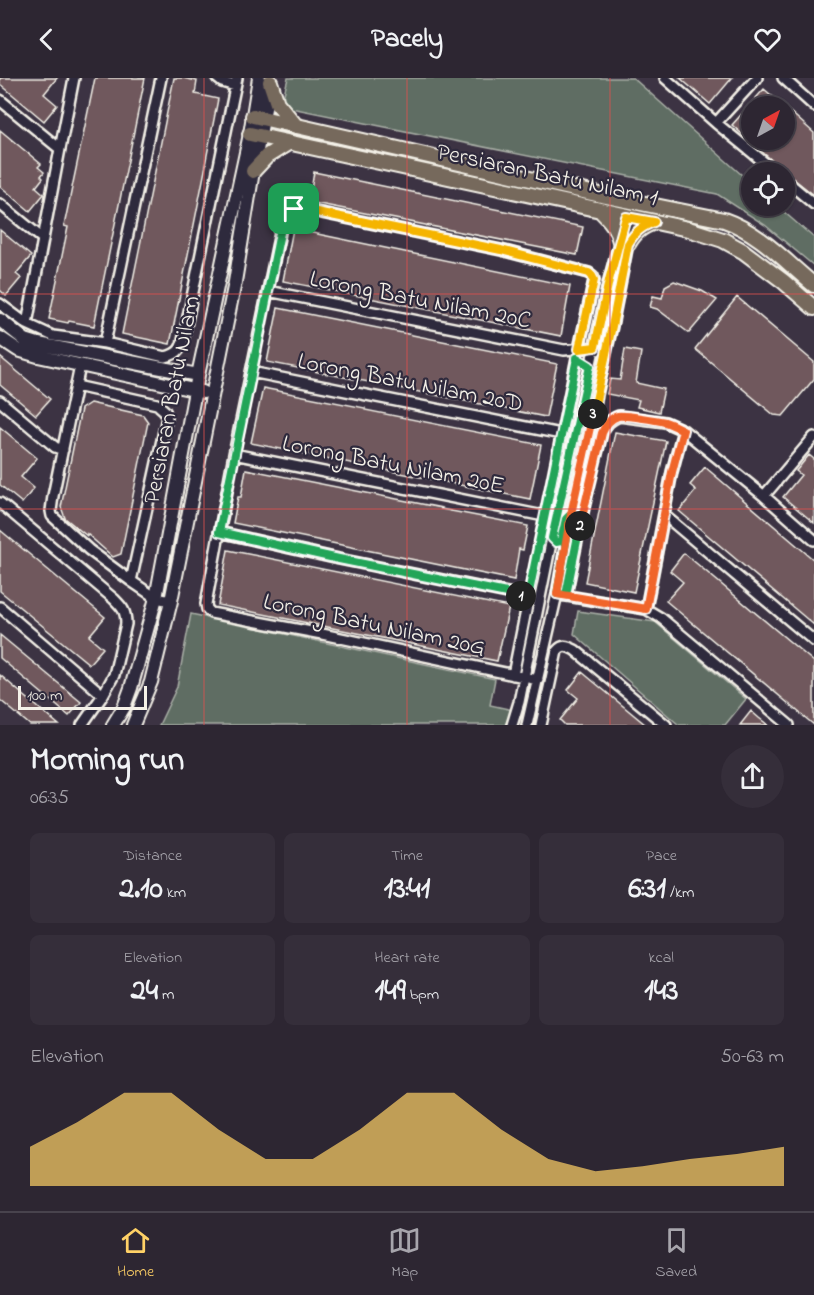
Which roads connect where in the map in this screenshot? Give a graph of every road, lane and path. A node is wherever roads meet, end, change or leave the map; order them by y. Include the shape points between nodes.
1 (74, 78) edge
2 (160, 78) edge
3 (217, 78) edge
4 (665, 78) edge
5 (758, 78) edge
6 (783, 78) edge
7 (267, 79) edge
8 (236, 82) edge
9 (0, 99) edge
10 (814, 106) edge
11 (258, 117) junction
12 (716, 123) junction
13 (296, 126) junction
14 (255, 135) junction
15 (288, 143) junction
16 (60, 149) junction
17 (765, 162) edge
18 (253, 171) junction
19 (795, 188) edge
20 (596, 194) junction
21 (0, 204) edge
22 (814, 204) edge
23 (670, 210) junction
24 (602, 212) junction
25 (630, 216) junction
26 (654, 222) junction
27 (43, 239) junction
28 (624, 243) junction
29 (783, 281) junction
30 (814, 285) edge
31 (268, 291) junction
32 (814, 301) edge
33 (1, 305) edge
34 (814, 308) edge
35 (0, 320) edge
36 (27, 324) junction
37 (0, 338) edge
38 (105, 343) junction
39 (595, 347) junction
40 (70, 350) junction
41 (578, 353) junction
42 (95, 355) junction
43 (80, 366) junction
44 (590, 366) junction
45 (251, 372) junction
46 (198, 375) junction
47 (76, 386) junction
48 (196, 391) junction
49 (213, 395) junction
50 (0, 401) edge
51 (595, 404) junction
52 (683, 430) junction
53 (561, 434) junction
54 (814, 437) edge
55 (63, 450) junction
56 (234, 454) junction
57 (764, 496) junction
58 (0, 503) edge
59 (571, 514) junction
60 (664, 515) junction
61 (544, 516) junction
62 (219, 532) junction
63 (552, 538) junction
64 (814, 540) edge
65 (131, 582) junction
66 (561, 595) junction
67 (528, 597) junction
68 (156, 598) junction
69 (171, 601) junction
70 (0, 607) edge
71 (646, 609) junction
72 (814, 641) edge
73 (513, 675) junction
74 (524, 677) junction
75 (538, 680) junction
76 (103, 695) junction
77 (543, 724) edge
78 (82, 725) edge
79 (113, 725) edge
80 (133, 725) edge
81 (512, 725) edge
82 (527, 725) edge
83 (666, 725) edge
84 (789, 725) edge

1 - 16 street
2 - 38 street
3 - 8 street
4 - 12 street
5 - 12 street
6 - 10 street
7 - 11 main road, Persiaran Batu Nilam
7 - 13 main road via 277,103
8 - 38 street via 182,346 165,357
9 - 16 street
11 - 13 main road, Persiaran Batu Nilam 1
11 - 14 main road, Persiaran Batu Nilam
12 - 17 street
13 - 20 main road, Persiaran Batu Nilam 1
14 - 15 main road, Persiaran Batu Nilam 1
14 - 18 main road, Persiaran Batu Nilam
14 - 46 main road, Persiaran Batu Nilam
15 - 18 main road
15 - 24 main road, Persiaran Batu Nilam 1
16 - 27 street
18 - 49 main road, Persiaran Batu Nilam
19 - 22 street
20 - 23 main road, Persiaran Batu Nilam 1
20 - 25 main road via 623,207
21 - 27 street
23 - 25 main road via 645,210
23 - 30 main road, Persiaran Batu Nilam 1 via 743,227
24 - 25 main road, Persiaran Batu Nilam 1
24 - 28 main road via 615,225
25 - 26 main road, Persiaran Batu Nilam 1
25 - 28 street
26 - 28 main road via 643,226
26 - 29 main road, Persiaran Batu Nilam 1 via 733,244
27 - 36 street
28 - 39 street via 609,280
28 - 51 street
29 - 32 main road
29 - 34 main road, Persiaran Batu Nilam 1
31 - 41 street, Lorong Batu Nilam 20C
31 - 41 street via 282,223 289,210 302,209 501,250 589,273 594,280
31 - 45 street
33 - 36 street
35 - 40 main road via 25,340
36 - 38 street via 53,336
37 - 43 main road via 26,353
39 - 41 street, Lorong Batu Nilam 20C
39 - 44 street
39 - 51 street via 599,352 592,387
40 - 42 main road
40 - 43 main road
41 - 44 street
41 - 53 street
42 - 43 main road
42 - 46 main road
43 - 47 street
43 - 48 main road
44 - 63 street
45 - 53 street, Lorong Batu Nilam 20D
45 - 56 street
46 - 48 main road, Persiaran Batu Nilam
47 - 55 street
47 - 65 street via 157,404 167,417
48 - 49 main road
48 - 68 main road, Persiaran Batu Nilam
49 - 69 main road, Persiaran Batu Nilam
50 - 55 street
51 - 59 street
52 - 57 street
52 - 60 street
52 - 66 street via 665,422 619,416 606,425
53 - 61 street
54 - 57 street
55 - 65 street via 52,516
56 - 61 street, Lorong Batu Nilam 20E
56 - 62 street
57 - 64 street
58 - 76 street via 123,609 126,624 114,675
59 - 63 street via 561,541
59 - 66 street
60 - 71 street
60 - 72 street
61 - 67 street
62 - 67 street
62 - 73 street, Lorong Batu Nilam 20G via 206,604 212,613
63 - 74 street
65 - 68 street
66 - 71 street
66 - 75 street
67 - 73 street
68 - 69 street
68 - 79 main road, Persiaran Batu Nilam via 131,688
69 - 80 main road, Persiaran Batu Nilam via 151,682
70 - 76 street
71 - 84 street
73 - 74 street, Lorong Batu Nilam 20G
74 - 75 street, Lorong Batu Nilam 20G
74 - 81 street
75 - 82 street
76 - 78 street
77 - 83 street via 557,651 565,646 575,650

